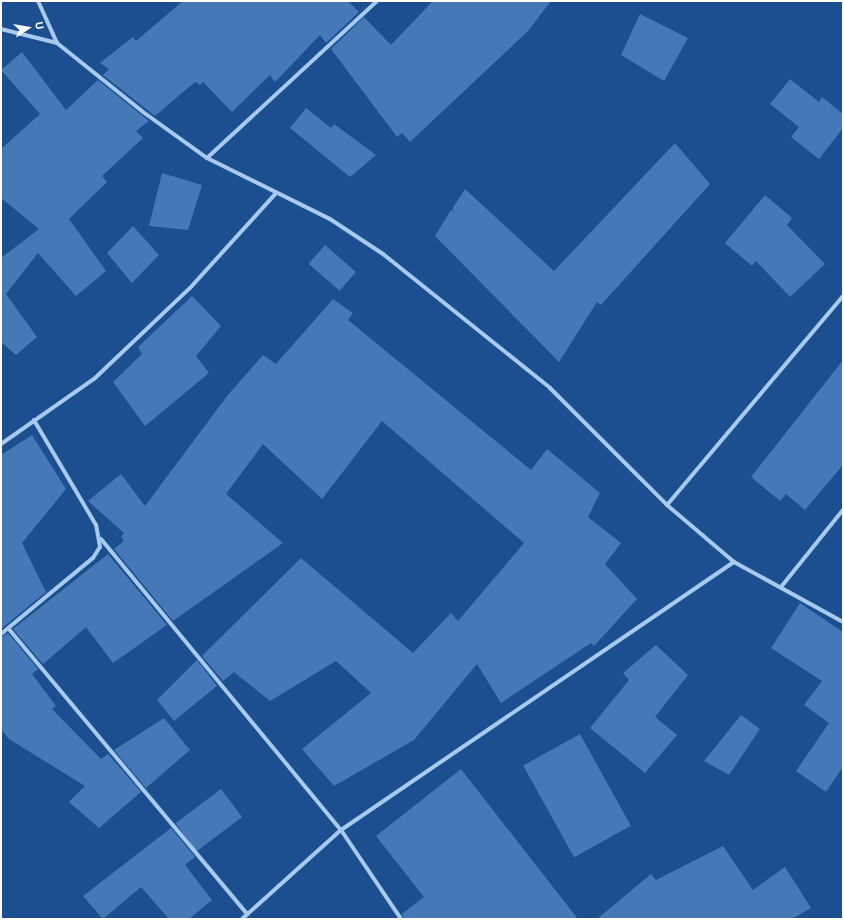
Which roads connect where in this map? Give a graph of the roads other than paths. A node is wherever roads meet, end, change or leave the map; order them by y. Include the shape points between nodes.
1 (38, 1) edge
2 (377, 1) edge
3 (3, 30) edge
4 (1, 34) edge
5 (57, 43) junction
6 (207, 158) junction
7 (276, 193) junction
8 (843, 296) edge
9 (34, 420) junction
10 (1, 444) edge
11 (667, 505) junction
12 (843, 510) edge
13 (102, 539) junction
14 (734, 562) junction
15 (781, 587) junction
16 (843, 622) edge
17 (8, 628) junction
18 (1, 634) edge
19 (341, 830) junction
20 (247, 914) junction
21 (242, 919) edge
22 (401, 919) edge

1 - 5 street
2 - 6 street
3 - 4 street
3 - 5 street
5 - 6 street
6 - 7 street
7 - 9 street via 190,288 105,368
7 - 11 street via 330,219 389,259 550,388
8 - 11 street
9 - 10 street
9 - 13 street
11 - 14 street
12 - 15 street
13 - 17 street via 93,558
13 - 19 street
14 - 15 street
14 - 19 street
15 - 16 street
17 - 18 street
17 - 20 street
19 - 20 street
19 - 22 street
20 - 21 street

